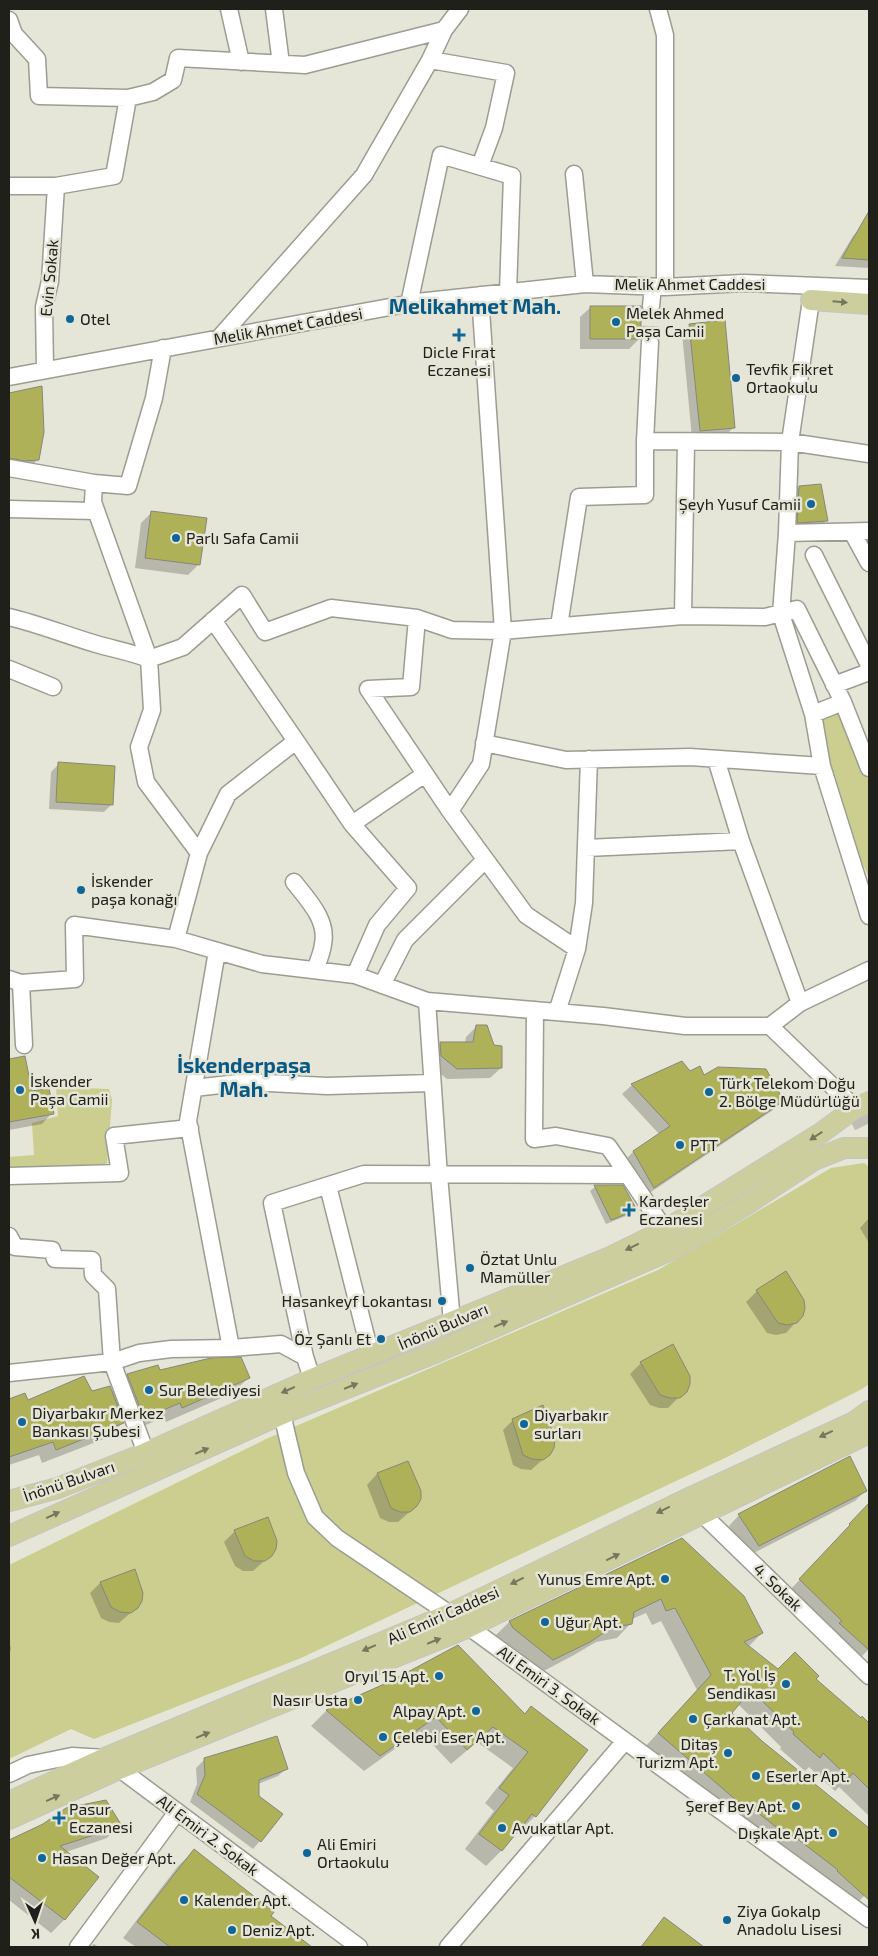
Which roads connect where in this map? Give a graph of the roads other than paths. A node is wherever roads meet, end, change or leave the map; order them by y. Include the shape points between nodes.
1 (229, 9) edge
2 (274, 9) edge
3 (460, 9) edge
4 (658, 9) edge
5 (9, 20) edge
6 (444, 30) junction
7 (430, 60) junction
8 (240, 62) junction
9 (281, 64) junction
10 (128, 98) junction
11 (480, 166) junction
12 (574, 174) dead end
13 (9, 186) edge
14 (56, 186) junction
15 (585, 284) junction
16 (659, 287) junction
17 (869, 288) edge
18 (508, 292) junction
19 (814, 292) junction
20 (480, 295) junction
21 (409, 304) junction
22 (869, 304) edge
23 (652, 306) tunnel mouth
24 (219, 338) junction
25 (650, 342) tunnel mouth
26 (162, 348) junction
27 (45, 370) junction
28 (9, 377) edge
29 (645, 441) junction
30 (686, 442) junction
31 (790, 442) junction
32 (869, 454) edge
33 (9, 468) edge
34 (94, 483) junction
35 (9, 509) edge
36 (95, 511) junction
37 (869, 531) edge
38 (852, 532) junction
39 (787, 533) junction
40 (814, 555) dead end
41 (869, 563) edge
42 (780, 614) junction
43 (684, 616) junction
44 (9, 617) edge
45 (417, 618) junction
46 (213, 620) junction
47 (559, 626) junction
48 (503, 631) junction
49 (149, 659) junction
50 (869, 665) edge
51 (9, 670) edge
52 (869, 672) edge
53 (834, 685) junction
54 (53, 687) dead end
55 (843, 702) junction
56 (813, 714) junction
57 (296, 741) junction
58 (484, 744) junction
59 (716, 759) junction
60 (589, 760) junction
61 (822, 766) junction
62 (869, 768) edge
63 (425, 774) junction
64 (450, 811) junction
65 (352, 824) junction
66 (741, 841) junction
67 (586, 848) junction
68 (199, 853) junction
69 (485, 860) junction
70 (294, 882) dead end
71 (869, 916) edge
72 (176, 939) junction
73 (577, 949) junction
74 (217, 951) junction
75 (315, 970) junction
76 (869, 970) edge
77 (355, 975) junction
78 (15, 981) edge
79 (382, 985) junction
80 (426, 1001) junction
81 (800, 1003) junction
82 (535, 1010) junction
83 (557, 1012) junction
84 (770, 1026) junction
85 (24, 1045) dead end
86 (432, 1083) junction
87 (194, 1088) junction
88 (862, 1105) edge
89 (190, 1128) junction
90 (869, 1148) edge
91 (628, 1175) junction
92 (9, 1176) edge
93 (439, 1176) junction
94 (328, 1186) junction
95 (665, 1230) junction
96 (9, 1236) edge
97 (452, 1322) junction
98 (232, 1348) junction
99 (371, 1356) junction
100 (305, 1357) junction
101 (112, 1362) junction
102 (9, 1373) edge
103 (312, 1379) junction
104 (282, 1414) junction
105 (866, 1427) edge
106 (146, 1453) junction
107 (685, 1500) junction
108 (9, 1501) edge
109 (702, 1513) junction
110 (9, 1536) edge
111 (450, 1614) junction
112 (469, 1627) junction
113 (869, 1676) edge
114 (625, 1741) junction
115 (112, 1764) junction
116 (9, 1774) edge
117 (9, 1802) edge
118 (177, 1812) junction
119 (9, 1818) edge
120 (869, 1919) edge
121 (78, 1947) edge
122 (359, 1947) edge
123 (448, 1947) edge

1 - 8 street
2 - 9 street
3 - 6 street
4 - 16 street via 665,35
5 - 10 street via 14,34 37,59 39,96
6 - 7 street
6 - 9 street via 305,65
7 - 11 street via 506,73 494,128
7 - 24 street via 364,175
8 - 9 street
8 - 10 street via 178,58 173,80 153,92
10 - 14 street via 114,176
11 - 18 street via 512,176
11 - 21 street via 441,155
12 - 15 street
13 - 14 street
14 - 27 street, Evin Sokak via 50,281 44,307
15 - 16 street, Melik Ahmet Caddesi
15 - 18 street, Melik Ahmet Caddesi
16 - 19 street, Melik Ahmet Caddesi via 744,283
16 - 23 street
17 - 19 street, Melik Ahmet Caddesi
18 - 20 street, Melik Ahmet Caddesi
19 -> 22 main road
19 - 31 street
20 - 21 street, Melik Ahmet Caddesi
20 - 48 street
21 - 24 street, Melik Ahmet Caddesi
24 - 26 street, Melik Ahmet Caddesi
25 - 29 street
26 - 27 street, Melik Ahmet Caddesi
26 - 34 street via 154,398 128,486
27 - 28 street, Melik Ahmet Caddesi
29 - 30 street
29 - 47 street via 645,495 579,497
30 - 31 street
30 - 43 street
31 - 32 street
31 - 39 street
33 - 34 street
34 - 36 street
35 - 36 street
36 - 49 street
37 - 38 street
38 - 39 street
38 - 41 street
39 - 42 street
40 - 50 street
42 - 43 street via 765,617
42 - 53 street via 797,609
42 - 56 street
43 - 47 street
44 - 49 street
45 - 46 street via 331,608 265,632 242,595
45 - 48 street via 452,630
45 - 63 street via 411,687 368,689
46 - 49 street via 183,647
46 - 57 street
47 - 48 street
48 - 58 street
49 - 68 street via 152,710 139,747 146,782
51 - 54 street
52 - 53 street
53 - 55 street
55 - 56 street
55 - 62 street
56 - 61 street
57 - 65 street
57 - 68 street via 228,794
58 - 60 street via 566,760
58 - 64 street via 481,764
59 - 60 street
59 - 61 street
59 - 66 street
60 - 67 street
61 - 71 street
63 - 64 street
63 - 65 street
64 - 69 street
65 - 77 street via 408,888 377,925
66 - 67 street
66 - 81 street
67 - 73 street via 584,903
68 - 72 street
69 - 73 street via 526,915
69 - 79 street via 405,940
70 - 75 street via 312,905 324,931
72 - 74 street
72 - 78 street via 74,925 75,980
73 - 83 street
74 - 75 street via 262,964
74 - 87 street
75 - 77 street
76 - 81 street
77 - 79 street
78 - 85 street
79 - 80 street
80 - 82 street
80 - 86 street
81 - 84 street
82 - 83 street
82 - 91 street via 534,1139 556,1136 608,1146
83 - 84 street via 685,1026
84 - 88 street
86 - 87 street via 327,1086 247,1082
86 - 93 street
87 - 89 street via 188,1121
88 -> 95 main road, İnönü Bulvarı
89 - 92 street via 114,1136 120,1174
89 - 98 street
104 -> 90 main road via 437,1352 673,1249 814,1160 844,1148
91 - 93 street
91 - 95 street
93 - 94 street via 364,1174
93 - 97 street
94 - 99 street
94 - 100 street via 272,1203
95 -> 97 main road, İnönü Bulvarı via 608,1258
96 - 101 street via 15,1247 52,1250 55,1259 92,1260 93,1275 107,1289
97 - 99 main road, İnönü Bulvarı
98 - 100 street via 281,1344
98 - 101 street via 172,1349 139,1353
99 - 103 main road, İnönü Bulvarı
100 - 103 street
101 - 102 street
101 - 106 street
103 -> 106 main road, İnönü Bulvarı
110 -> 104 main road
104 - 111 street, Ali Emiri 3. Sokak via 296,1473 315,1516 336,1538
105 -> 107 main road, Ali Emiri Caddesi
105 - 109 main road
106 - 108 main road, İnönü Bulvarı via 58,1488
107 - 109 street, 4. Sokak
107 -> 111 main road, Ali Emiri Caddesi
112 -> 109 main road
109 - 113 street, 4. Sokak
111 - 112 street, Ali Emiri 3. Sokak
111 -> 115 main road, Ali Emiri Caddesi
112 - 114 street, Ali Emiri 3. Sokak
115 -> 112 main road
114 - 120 street, Ali Emiri 3. Sokak
114 - 123 street
115 - 116 street via 72,1756 28,1765
115 - 117 main road, Ali Emiri Caddesi
115 - 118 street, Ali Emiri 2. Sokak
119 -> 115 main road
118 - 121 street
118 - 122 street, Ali Emiri 2. Sokak

